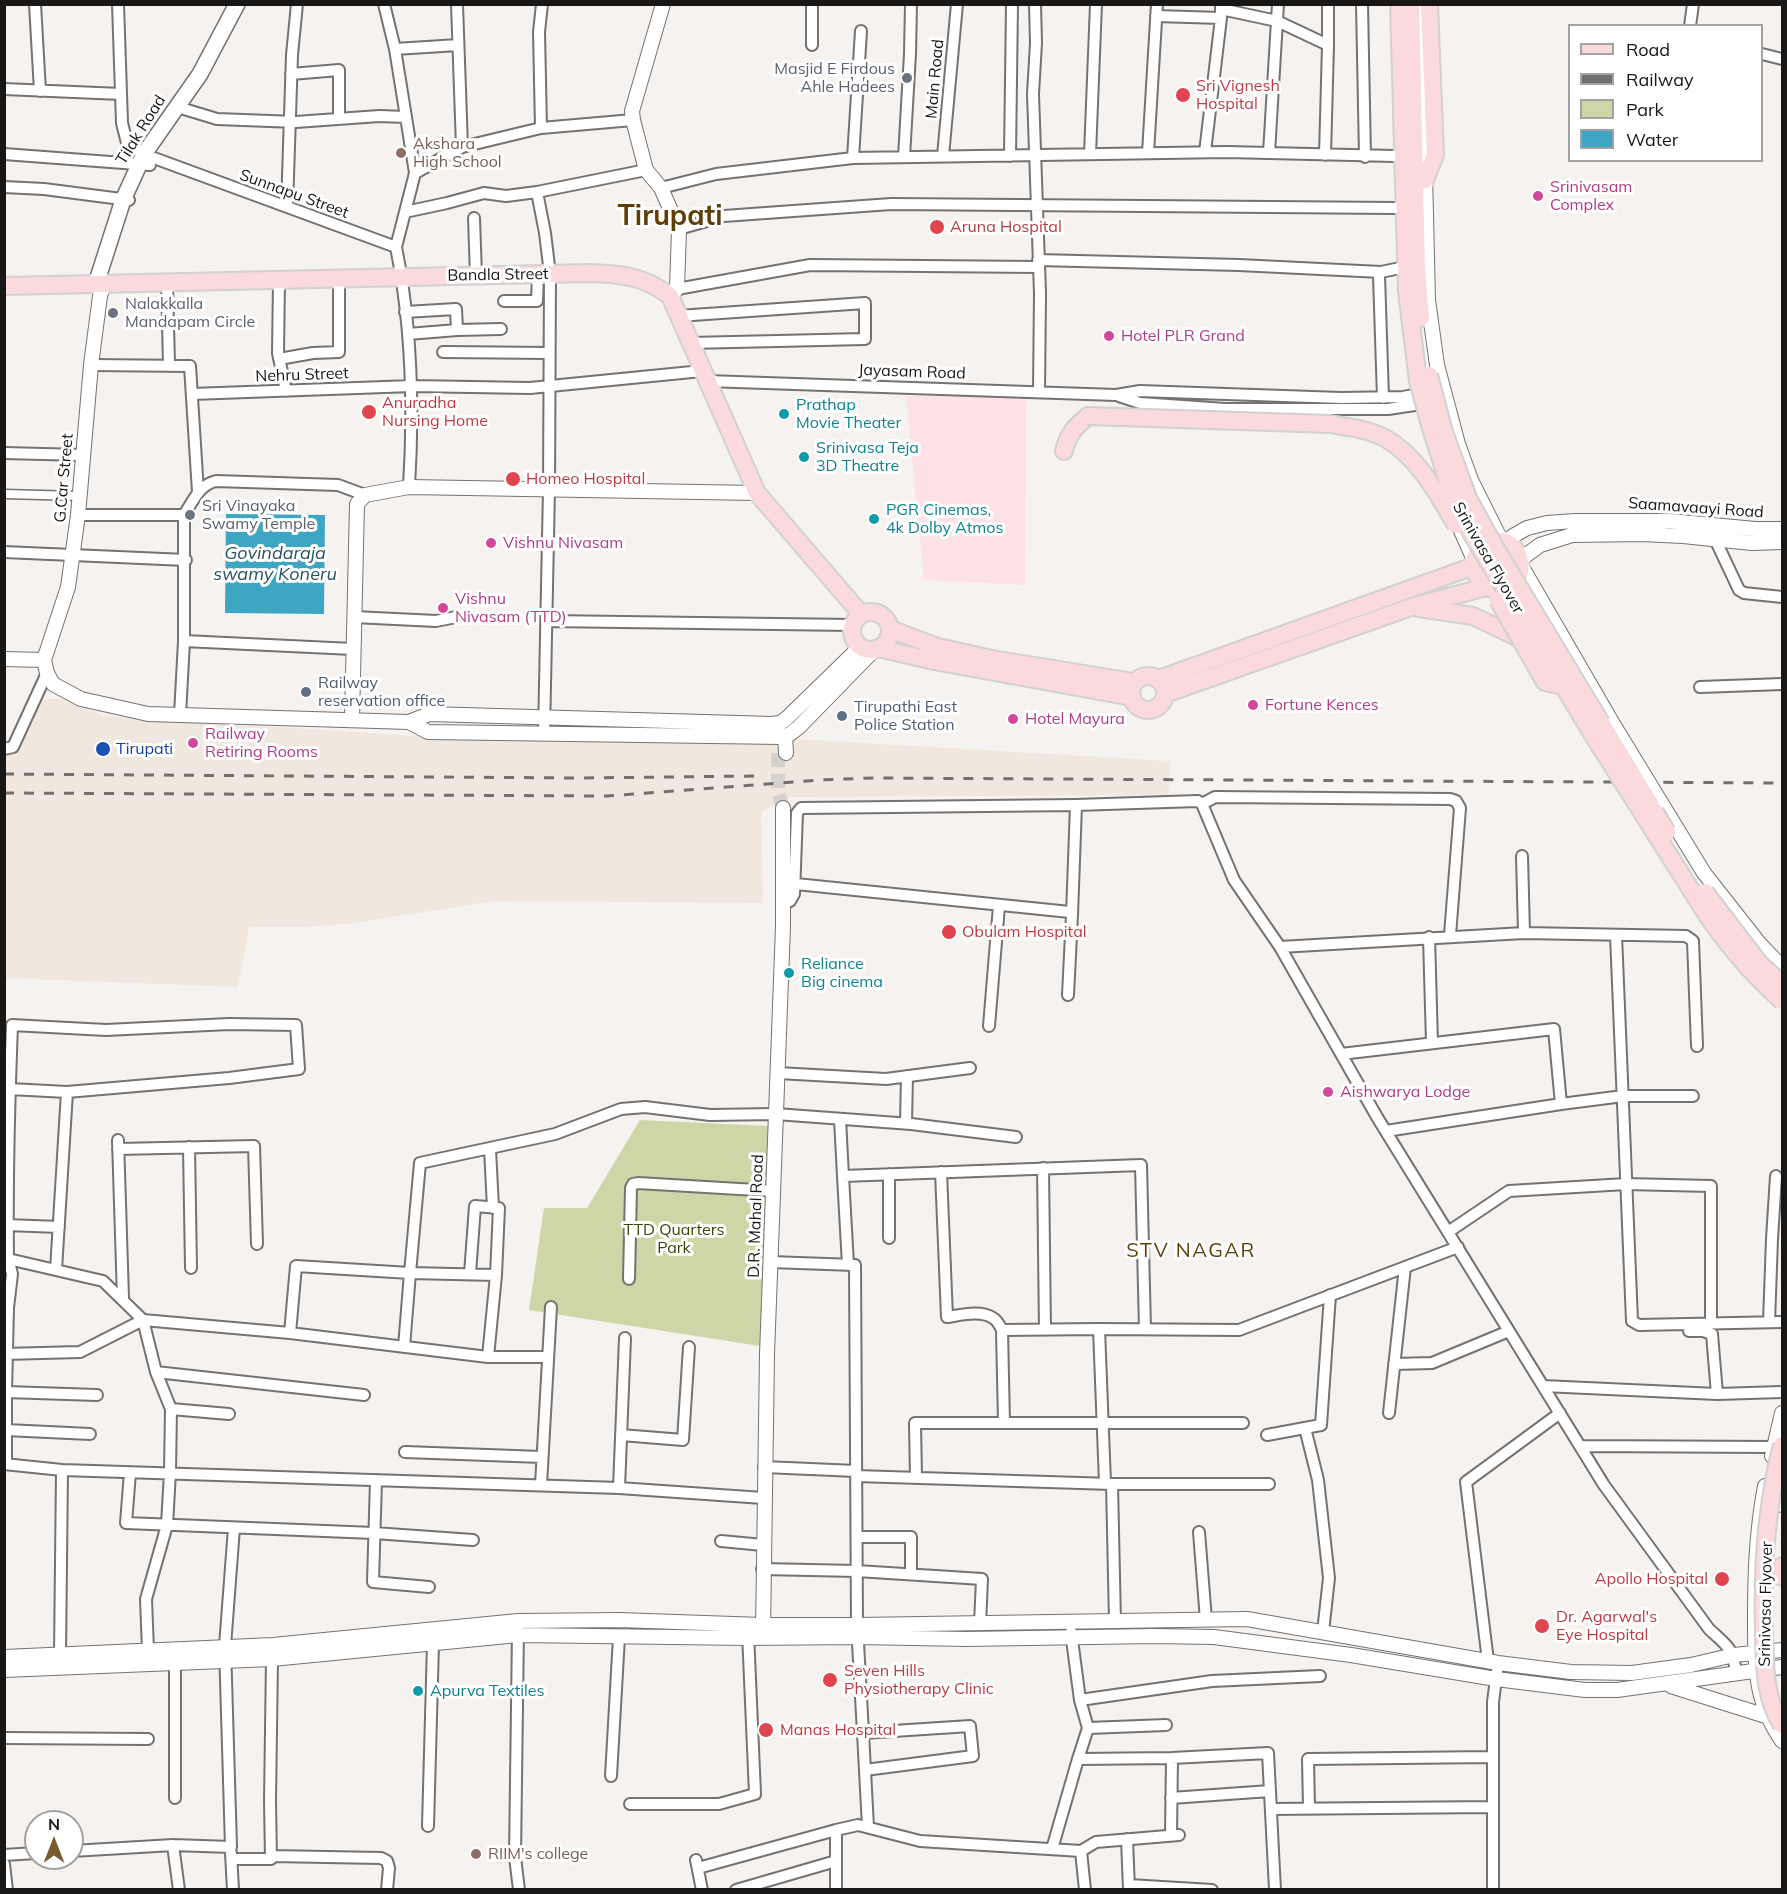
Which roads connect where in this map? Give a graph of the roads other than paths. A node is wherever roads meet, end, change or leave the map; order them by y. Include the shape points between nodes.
1 (35, 4) edge
2 (118, 4) edge
3 (237, 4) edge
4 (246, 4) edge
5 (297, 4) edge
6 (384, 4) edge
7 (457, 4) edge
8 (542, 4) edge
9 (663, 4) edge
10 (812, 4) edge
11 (910, 4) edge
12 (957, 4) edge
13 (1012, 4) edge
14 (1035, 4) edge
15 (1096, 4) edge
16 (1157, 4) edge
17 (1278, 4) edge
18 (1328, 4) edge
19 (1362, 4) edge
20 (1389, 4) edge
21 (1397, 4) edge
22 (1411, 4) edge
23 (1421, 4) edge
24 (1429, 4) edge
25 (1692, 4) edge
26 (1221, 10) edge
27 (1156, 16) junction
28 (1277, 21) junction
29 (1690, 24) edge
30 (861, 31) dead end
31 (458, 45) junction
32 (812, 45) dead end
33 (1328, 45) junction
34 (395, 49) junction
35 (1763, 54) edge
36 (1782, 58) edge
37 (291, 74) junction
38 (4, 89) edge
39 (40, 91) junction
40 (121, 94) junction
41 (184, 108) junction
42 (406, 117) junction
43 (339, 119) junction
44 (633, 120) junction
45 (290, 121) junction
46 (541, 128) junction
47 (462, 147) junction
48 (1205, 152) junction
49 (1148, 153) junction
50 (1269, 153) junction
51 (4, 154) edge
52 (1090, 154) junction
53 (1035, 155) junction
54 (1325, 155) junction
55 (943, 156) junction
56 (1010, 156) junction
57 (1394, 156) junction
58 (904, 157) junction
59 (1365, 157) junction
60 (853, 158) junction
61 (148, 160) junction
62 (646, 170) junction
63 (415, 172) junction
64 (1425, 180) junction
65 (4, 187) edge
66 (661, 188) junction
67 (537, 192) junction
68 (126, 200) junction
69 (1038, 204) junction
70 (287, 207) junction
71 (1396, 208) junction
72 (405, 212) junction
73 (474, 218) dead end
74 (679, 229) junction
75 (396, 247) junction
76 (1399, 260) junction
77 (1038, 264) junction
78 (1381, 272) junction
79 (544, 274) junction
80 (402, 276) junction
81 (476, 276) junction
82 (339, 279) junction
83 (279, 280) junction
84 (167, 282) junction
85 (4, 286) edge
86 (100, 288) junction
87 (673, 292) junction
88 (504, 301) dead end
89 (405, 312) junction
90 (678, 316) junction
91 (501, 329) dead end
92 (457, 330) junction
93 (408, 334) junction
94 (690, 343) junction
95 (443, 352) dead end
96 (549, 353) junction
97 (279, 359) junction
98 (91, 365) junction
99 (169, 365) junction
100 (704, 376) junction
101 (412, 386) junction
102 (549, 386) junction
103 (286, 391) junction
104 (1040, 391) junction
105 (1444, 393) junction
106 (192, 394) junction
107 (1116, 395) junction
108 (1383, 398) junction
109 (1418, 400) junction
110 (1064, 451) dead end
111 (4, 453) edge
112 (82, 455) junction
113 (409, 487) junction
114 (549, 489) junction
115 (198, 492) junction
116 (757, 493) junction
117 (4, 494) edge
118 (365, 495) junction
119 (79, 496) junction
120 (78, 515) junction
121 (184, 515) junction
122 (1782, 529) edge
123 (1715, 539) junction
124 (1504, 542) junction
125 (1782, 542) edge
126 (4, 552) edge
127 (72, 556) junction
128 (186, 560) junction
129 (1474, 563) junction
130 (1521, 563) junction
131 (1490, 588) junction
132 (1782, 597) edge
133 (1411, 607) junction
134 (354, 616) junction
135 (456, 617) dead end
136 (857, 620) junction
137 (547, 621) junction
138 (890, 629) junction
139 (184, 641) junction
140 (1526, 641) junction
141 (871, 648) junction
142 (353, 649) junction
143 (4, 659) edge
144 (45, 667) junction
145 (1782, 684) edge
146 (1563, 686) junction
147 (1162, 687) junction
148 (1700, 687) dead end
149 (1133, 690) junction
150 (180, 715) junction
151 (545, 718) junction
152 (352, 720) junction
153 (409, 722) junction
154 (544, 734) junction
155 (782, 737) junction
156 (4, 750) edge
157 (782, 753) tunnel mouth
158 (1202, 804) junction
159 (1076, 805) junction
160 (783, 808) tunnel mouth
161 (1522, 856) dead end
162 (796, 884) junction
163 (783, 904) junction
164 (999, 906) junction
165 (1072, 915) junction
166 (1524, 933) junction
167 (1450, 935) junction
168 (1616, 935) junction
169 (1429, 937) junction
170 (1280, 947) junction
171 (1782, 967) edge
172 (1782, 984) edge
173 (1068, 995) dead end
174 (1782, 1001) edge
175 (1782, 1009) edge
176 (989, 1026) dead end
177 (1432, 1043) junction
178 (1697, 1046) dead end
179 (1341, 1054) junction
180 (970, 1068) dead end
181 (778, 1073) junction
182 (907, 1076) junction
183 (7, 1089) edge
184 (67, 1092) junction
185 (1623, 1096) junction
186 (1693, 1096) dead end
187 (1561, 1104) junction
188 (776, 1114) junction
189 (840, 1119) junction
190 (906, 1123) junction
191 (1386, 1131) junction
192 (1016, 1137) dead end
193 (189, 1147) junction
194 (490, 1149) junction
195 (6, 1154) edge
196 (1043, 1168) junction
197 (941, 1172) junction
198 (889, 1174) junction
199 (843, 1176) junction
200 (1776, 1176) dead end
201 (1626, 1184) junction
202 (773, 1191) junction
203 (492, 1208) junction
204 (8, 1224) junction
205 (59, 1227) junction
206 (1448, 1232) junction
207 (889, 1238) dead end
208 (257, 1244) dead end
209 (1458, 1247) junction
210 (6, 1258) edge
211 (770, 1262) junction
212 (848, 1264) junction
213 (1405, 1267) junction
214 (191, 1268) dead end
215 (56, 1270) junction
216 (410, 1273) junction
217 (470, 1274) junction
218 (496, 1275) junction
219 (629, 1280) dead end
220 (1330, 1295) junction
221 (123, 1298) junction
222 (551, 1307) dead end
223 (143, 1320) junction
224 (1769, 1322) junction
225 (1782, 1322) edge
226 (1711, 1323) junction
227 (1099, 1329) junction
228 (1145, 1329) junction
229 (1002, 1330) junction
230 (1045, 1330) junction
231 (1509, 1331) junction
232 (1632, 1331) dead end
233 (290, 1333) junction
234 (625, 1338) dead end
235 (404, 1347) junction
236 (689, 1347) dead end
237 (5, 1354) edge
238 (488, 1357) junction
239 (548, 1357) junction
240 (1394, 1364) junction
241 (156, 1371) junction
242 (1543, 1386) junction
243 (6, 1392) junction
244 (1782, 1392) edge
245 (1717, 1394) junction
246 (97, 1395) dead end
247 (364, 1395) dead end
248 (171, 1410) junction
249 (1389, 1413) dead end
250 (1560, 1413) junction
251 (1782, 1413) edge
252 (229, 1414) dead end
253 (1004, 1423) junction
254 (1102, 1423) junction
255 (1243, 1423) dead end
256 (1305, 1428) junction
257 (6, 1430) junction
258 (90, 1434) dead end
259 (621, 1435) junction
260 (1267, 1435) dead end
261 (1580, 1446) junction
262 (1778, 1446) edge
263 (405, 1452) dead end
264 (542, 1457) junction
265 (5, 1464) edge
266 (764, 1467) junction
267 (63, 1470) junction
268 (170, 1472) junction
269 (130, 1473) junction
270 (856, 1473) junction
271 (916, 1478) junction
272 (376, 1480) junction
273 (1109, 1483) junction
274 (541, 1485) junction
275 (1269, 1485) dead end
276 (619, 1488) junction
277 (763, 1498) junction
278 (167, 1526) junction
279 (234, 1528) junction
280 (1199, 1532) dead end
281 (374, 1533) junction
282 (857, 1537) junction
283 (473, 1540) dead end
284 (721, 1541) dead end
285 (763, 1545) junction
286 (1782, 1566) edge
287 (762, 1569) junction
288 (857, 1571) junction
289 (911, 1574) junction
290 (1782, 1577) edge
291 (429, 1587) dead end
292 (518, 1620) junction
293 (1206, 1620) junction
294 (1070, 1622) junction
295 (1114, 1622) junction
296 (980, 1624) junction
297 (748, 1631) junction
298 (762, 1631) junction
299 (857, 1631) junction
300 (1323, 1632) junction
301 (518, 1635) junction
302 (619, 1637) junction
303 (1072, 1638) junction
304 (434, 1644) junction
305 (147, 1650) junction
306 (1782, 1650) edge
307 (1755, 1652) junction
308 (225, 1653) junction
309 (60, 1654) junction
310 (1734, 1655) junction
311 (4, 1657) edge
312 (272, 1659) junction
313 (176, 1662) junction
314 (1493, 1662) junction
315 (1782, 1667) edge
316 (4, 1670) edge
317 (1757, 1670) junction
318 (1737, 1673) junction
319 (1320, 1676) dead end
320 (1496, 1679) junction
321 (1666, 1684) junction
322 (1080, 1700) junction
323 (1776, 1721) edge
324 (1166, 1725) dead end
325 (1088, 1728) junction
326 (863, 1733) junction
327 (4, 1738) edge
328 (148, 1739) dead end
329 (1782, 1741) edge
330 (1492, 1757) junction
331 (1172, 1758) junction
332 (1077, 1759) junction
333 (865, 1770) junction
334 (611, 1776) dead end
335 (1270, 1791) junction
336 (175, 1798) dead end
337 (1171, 1798) junction
338 (630, 1804) dead end
339 (1492, 1807) junction
340 (1309, 1808) junction
341 (1270, 1809) junction
342 (428, 1826) dead end
343 (868, 1827) junction
344 (836, 1830) junction
345 (1127, 1839) junction
346 (173, 1845) junction
347 (231, 1847) junction
348 (1052, 1849) junction
349 (84, 1850) edge
350 (1081, 1851) junction
351 (24, 1854) edge
352 (4, 1855) edge
353 (271, 1856) junction
354 (232, 1859) junction
355 (836, 1861) junction
356 (4, 1864) edge
357 (1129, 1887) edge
358 (7, 1890) edge
359 (179, 1890) edge
360 (233, 1890) edge
361 (387, 1890) edge
362 (519, 1890) edge
363 (702, 1890) edge
364 (736, 1890) edge
365 (836, 1890) edge
366 (1084, 1890) edge
367 (1212, 1890) edge
368 (1275, 1890) edge
369 (1493, 1890) edge

1 - 39 street
2 - 40 street
3 - 61 main road, Tilak Road
4 - 41 main road, Tilak Road
5 - 37 street
6 - 34 street
7 - 31 street
8 - 46 street
9 - 44 street via 632,105
10 - 32 street
11 - 58 street
12 - 55 street, Main Road
13 - 56 street
14 - 53 street
15 - 52 street
16 - 27 street
17 - 28 street
18 - 33 street
19 - 59 street
20 - 57 main road
21 - 76 street
21 - 146 main road, Srinivasa Flyover, bridge via 1407,291 1418,381 1454,500
22 - 172 main road, Srinivasa Flyover, bridge via 1422,330 1441,421 1468,498 1701,885 1760,964
23 - 64 street
24 - 64 main road via 1435,155
25 - 29 street
26 - 27 street
26 - 28 street
26 - 48 street
27 - 49 street
28 - 33 street
28 - 50 street
30 - 60 street
31 - 34 street
31 - 47 street
33 - 54 street
34 - 42 street
35 - 36 street
37 - 43 street via 339,70
37 - 45 street
38 - 39 street
39 - 40 street
40 - 61 street via 127,142
41 - 45 street via 216,119
41 - 61 main road, Tilak Road
42 - 43 street
42 - 63 street
43 - 45 street
44 - 46 street
44 - 62 street
45 - 70 street
46 - 47 street
47 - 63 street
48 - 49 street
48 - 50 street
49 - 52 street
50 - 54 street
51 - 61 street
52 - 53 street
53 - 56 street
53 - 69 street
54 - 59 street
55 - 56 street
55 - 58 street
57 - 59 street
57 - 71 main road
58 - 60 street
60 - 66 street via 716,174
61 - 68 main road, Tilak Road
61 - 70 street, Sunnapu Street
62 - 66 street
62 - 67 street
63 - 72 street
64 - 105 street via 1428,300
65 - 68 street
66 - 74 street
67 - 72 street via 506,196 483,193
67 - 79 street via 545,233
68 - 86 main road, Tilak Road
69 - 71 street
69 - 74 street via 825,207 724,216
69 - 77 street
70 - 75 street, Sunnapu Street
71 - 76 main road
72 - 75 street
73 - 81 street
74 - 87 street
75 - 80 street
76 - 78 street
76 - 109 street via 1406,343
77 - 78 street via 1239,265
77 - 87 street via 810,265
77 - 104 street
78 - 108 street
79 - 81 main road, Bandla Street
79 - 87 main road, Bandla Street via 624,274
79 - 88 street via 537,301
79 - 96 street
80 - 81 main road, Bandla Street
80 - 82 main road, Bandla Street
80 - 89 street
82 - 83 main road, Bandla Street
82 - 97 street via 339,352
83 - 84 main road, Bandla Street
83 - 97 street
84 - 86 main road, Bandla Street
84 - 99 street
85 - 86 main road, Bandla Street
86 - 98 street, G.Car Street
87 - 90 main road
89 - 92 street via 456,309
89 - 93 street
90 - 94 main road
90 - 94 street via 865,303 865,339
91 - 92 street
92 - 93 street
93 - 101 street
94 - 100 main road
95 - 96 street
96 - 102 street
97 - 103 street
98 - 99 street
98 - 112 street, G.Car Street
99 - 106 street via 190,366
100 - 102 street, Jayasam Road
100 - 104 street, Jayasam Road
100 - 116 main road
101 - 102 street, Nehru Street
101 - 103 street, Nehru Street
101 - 113 street
102 - 114 street
103 - 106 street, Nehru Street
104 - 107 street, Jayasam Road
105 - 109 street, Jayasam Road
105 - 124 street via 1472,480
106 - 115 street
107 - 108 street, Jayasam Road via 1140,391
107 - 109 street, Jayasam Road via 1140,403 1225,409 1388,409
108 - 109 street, Jayasam Road
109 - 129 street via 1429,448
110 - 146 main road, bridge via 1073,428 1088,416 1330,424 1385,438 1422,471 1545,682
111 - 112 street
112 - 119 street, G.Car Street
113 - 114 street
113 - 118 street
114 - 116 street
114 - 137 street
115 - 118 street via 216,481 338,485
115 - 121 street
116 - 136 main road
117 - 119 street
118 - 134 street via 357,504
119 - 120 street, G.Car Street
120 - 121 street
120 - 127 street, G.Car Street
121 - 128 street
122 - 124 street, Saamavaayi Road via 1670,521 1575,520 1527,528
123 - 125 street, Saamavaayi Road
123 - 130 street, Saamavaayi Road via 1572,535 1540,545
123 - 132 street via 1739,590 1744,594
124 - 129 main road via 1482,547
124 - 130 main road via 1518,552
126 - 127 street
127 - 128 street
127 - 144 street, G.Car Street via 68,587
128 - 139 street
129 - 131 main road via 1478,580
129 - 147 main road
130 - 131 main road via 1520,575 1509,587
130 - 171 street, bridge via 1704,873
131 - 133 main road
131 - 140 street
133 - 140 main road via 1473,616
133 - 147 main road
134 - 135 street via 436,621
134 - 142 street
136 - 137 street
136 - 138 main road via 870,612 880,614
136 - 141 main road via 854,639
137 - 151 street
138 - 141 main road via 889,638
138 - 149 main road via 938,647
139 - 142 street
139 - 150 street
140 - 175 street via 1709,932
141 - 149 main road
141 - 151 street via 780,723
141 - 155 street via 822,705
142 - 152 street
143 - 144 street
144 - 150 street via 53,684 81,699 148,714
144 - 156 street via 13,747
145 - 148 street
146 - 174 main road, Srinivasa Flyover, bridge via 1718,932
147 - 149 main road via 1146,676
147 - 149 main road via 1162,702 1152,710 1139,707
150 - 152 street
151 - 153 street via 429,714
151 - 154 street
152 - 153 street
153 - 154 street via 428,732
154 - 155 street
155 - 157 street
158 - 159 street via 1194,800
158 - 167 street via 1215,797 1456,801 1460,808
158 - 170 street via 1234,880
159 - 162 street via 801,808 797,813
159 - 165 street
160 - 163 street, D.R. Mahal Road
161 - 166 street
162 - 163 street via 790,901
162 - 164 street
163 - 181 street, D.R. Mahal Road
164 - 165 street via 1067,911
164 - 176 street
165 - 173 street
166 - 167 street
166 - 168 street
167 - 169 street
168 - 178 street via 1691,938
168 - 185 street
169 - 170 street
169 - 177 street
170 - 179 street
177 - 179 street
177 - 187 street via 1554,1029
179 - 191 street
180 - 182 street
181 - 182 street via 886,1079
181 - 188 street, D.R. Mahal Road
182 - 190 street
183 - 184 street
183 - 184 street via 12,1025 106,1030 229,1023 296,1025 298,1069
183 - 195 street
184 - 205 street
185 - 186 street
185 - 187 street
185 - 201 street
187 - 191 street
188 - 189 street
188 - 194 street via 722,1116 645,1107 621,1109 555,1134
188 - 202 street, D.R. Mahal Road
189 - 190 street
189 - 199 street
190 - 192 street
191 - 206 street
193 - 208 street via 254,1146
193 - 214 street
193 - 221 street via 118,1144
194 - 203 street
194 - 216 street via 420,1162
195 - 204 street
196 - 197 street
196 - 228 street via 1141,1165
196 - 230 street
197 - 198 street
197 - 229 street via 947,1317 985,1315 995,1318
198 - 199 street
198 - 207 street
199 - 212 street
200 - 224 street
201 - 206 street via 1509,1191
201 - 226 street via 1632,1321 1639,1325
201 - 226 street via 1711,1186
202 - 211 street, D.R. Mahal Road
202 - 219 street via 633,1184
203 - 217 street via 475,1206
203 - 218 street via 499,1208
204 - 205 street
204 - 210 street
205 - 215 street
206 - 209 street
209 - 213 street
209 - 231 street
210 - 215 street
210 - 237 street via 12,1274
211 - 212 street
211 - 266 street, D.R. Mahal Road
212 - 270 street via 855,1265
213 - 220 street
213 - 240 street
215 - 221 street via 103,1281
216 - 217 street
216 - 233 street via 296,1266
216 - 235 street
217 - 218 street
218 - 238 street
220 - 228 street via 1239,1330
220 - 256 street via 1321,1425
221 - 223 street
222 - 239 street
223 - 233 street
223 - 237 street via 80,1352
223 - 241 street
224 - 225 street
224 - 226 street
227 - 228 street
227 - 230 street
227 - 254 street
229 - 230 street
229 - 253 street
231 - 240 street via 1432,1363
231 - 242 street
232 - 245 street via 1712,1334
233 - 235 street
234 - 259 street
235 - 238 street
236 - 259 street via 683,1440
237 - 243 street
238 - 239 street
239 - 264 street
240 - 249 street
241 - 247 street
241 - 248 street
242 - 245 street
242 - 250 street
243 - 246 street
243 - 257 street
244 - 245 street
248 - 252 street
248 - 268 street
250 - 261 street
250 - 314 street via 1466,1482
251 - 262 street
253 - 254 street
253 - 271 street via 915,1423
254 - 255 street
254 - 273 street
256 - 260 street
256 - 300 street via 1318,1480 1329,1578
257 - 258 street
257 - 265 street
259 - 276 street
261 - 262 street
261 - 310 street via 1709,1629
262 - 307 street via 1758,1526
262 - 323 main road, Srinivasa Flyover, bridge via 1763,1599 1766,1678
263 - 264 street
264 - 274 street
265 - 267 street
266 - 270 street
266 - 277 street, D.R. Mahal Road
267 - 269 street
267 - 309 street
268 - 269 street
268 - 272 street
268 - 278 street
269 - 278 street via 126,1523
270 - 271 street
270 - 282 street
271 - 273 street
272 - 274 street
272 - 281 street
273 - 275 street
273 - 295 street
274 - 276 street
276 - 277 street
277 - 285 street, D.R. Mahal Road
278 - 279 street
278 - 305 street via 146,1599
279 - 281 street
279 - 308 street
280 - 293 street
281 - 283 street
281 - 291 street via 373,1582
282 - 288 street
282 - 289 street via 911,1537
284 - 285 street
285 - 287 street, D.R. Mahal Road
286 - 290 main road, Srinivasa Flyover
287 - 288 street
287 - 298 street, D.R. Mahal Road
288 - 289 street
288 - 299 street
289 - 296 street via 982,1579
292 - 297 street via 619,1620
292 - 301 street
292 - 308 street via 273,1644
293 - 295 street
293 - 300 street via 1247,1619
294 - 295 street
294 - 296 street
294 - 303 street
296 - 299 street
297 - 298 street
297 - 302 street
297 - 338 street via 756,1794 719,1804
298 - 299 street
299 - 303 street via 966,1639
299 - 326 street
300 - 314 street
301 - 302 street
301 - 304 street
301 - 362 street via 515,1857
302 - 334 street
303 - 320 street via 1214,1637
303 - 322 street
304 - 312 street
304 - 342 street
305 - 308 street
305 - 309 street
306 - 307 street
307 - 310 street
307 - 317 street
308 - 312 street
308 - 313 street
308 - 347 street
309 - 311 street
310 - 314 street via 1632,1673 1571,1672
310 - 318 street
312 - 353 street
313 - 316 street
313 - 336 street
314 - 320 street
315 - 317 street
317 - 318 street
317 - 323 street via 1761,1696
318 - 321 street
319 - 322 street via 1212,1681
320 - 321 street via 1585,1690
320 - 330 street
321 - 323 street
322 - 325 street
323 - 329 street via 1773,1727
324 - 325 street
325 - 332 street
326 - 333 street
326 - 333 street via 970,1726 973,1756
327 - 328 street
330 - 339 street
330 - 340 street via 1308,1759
331 - 332 street
331 - 335 street via 1268,1753
331 - 337 street
332 - 348 street
333 - 343 street
335 - 337 street
335 - 341 street
337 - 345 street via 1175,1835
339 - 340 street
339 - 369 street
340 - 341 street
341 - 368 street
343 - 344 street
343 - 348 street via 920,1841
344 - 355 street
344 - 363 street via 697,1864
345 - 350 street via 1096,1842
345 - 357 street
346 - 347 street
346 - 349 street
346 - 359 street
347 - 354 street
348 - 350 street
350 - 366 street
351 - 352 street
353 - 354 street
353 - 361 street via 381,1858 389,1868
354 - 360 street
355 - 364 street
355 - 365 street
356 - 358 street
357 - 367 street

